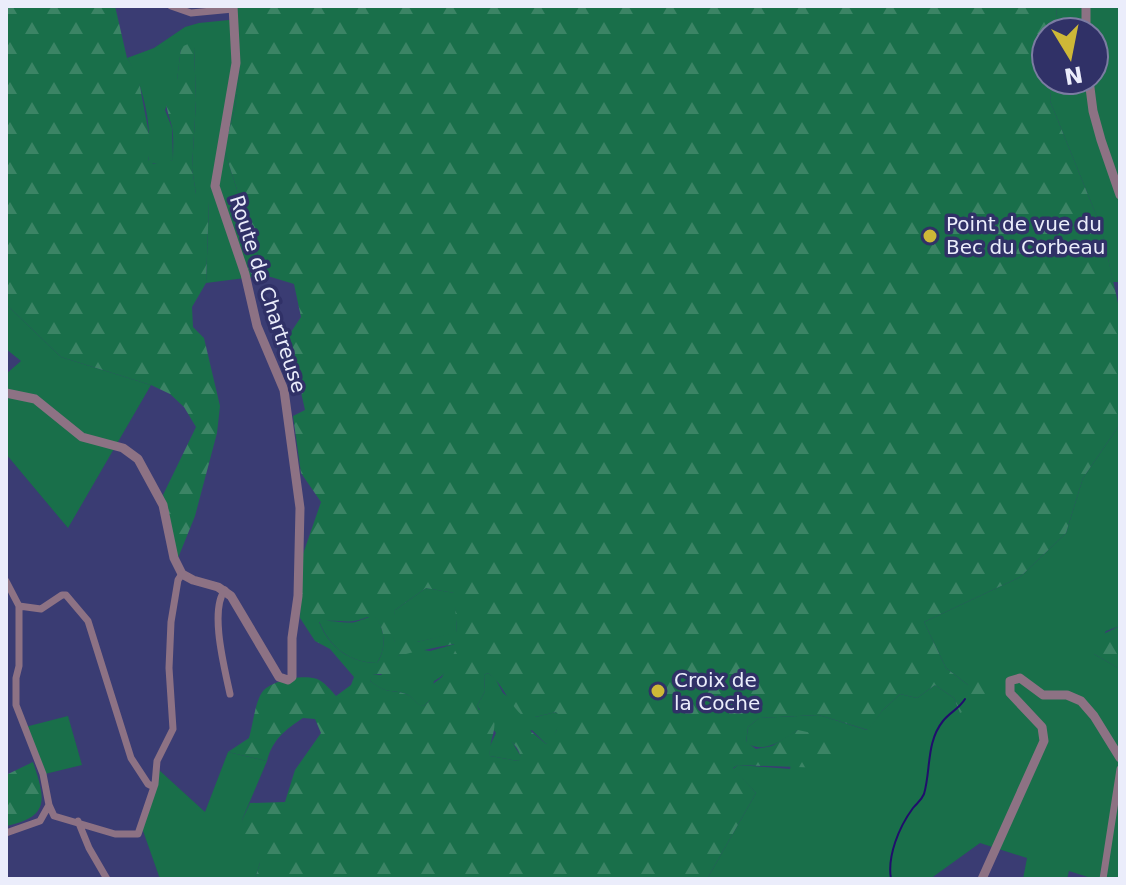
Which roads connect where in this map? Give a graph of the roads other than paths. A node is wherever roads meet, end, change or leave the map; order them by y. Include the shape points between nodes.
1 (171, 6) edge
2 (233, 8) edge
3 (1091, 96) edge
4 (1117, 172) edge
5 (1120, 195) edge
6 (6, 393) edge
7 (182, 574) junction
8 (6, 581) edge
9 (225, 590) junction
10 (19, 606) junction
11 (230, 694) dead end
12 (1120, 758) edge
13 (1120, 769) edge
14 (152, 786) junction
15 (49, 805) junction
16 (78, 821) junction
17 (6, 833) edge
18 (107, 879) edge
19 (982, 879) edge
20 (1103, 879) edge

1 - 2 street, Route de Chartreuse via 191,13
2 - 9 street, Route de Chartreuse via 236,63 215,186 257,326 284,390 300,508 290,679 279,677
3 - 4 street
4 - 5 street
6 - 7 street via 40,401 82,437 133,454 159,496
7 - 9 street
7 - 14 street via 171,622 173,729
8 - 10 street
9 - 11 street via 219,602 219,627
10 - 14 street via 41,609 66,595 88,621 131,758
10 - 15 street via 16,705 43,774
12 - 19 street via 1076,698 1043,695 1020,678 1010,681 1010,693 1042,727 1044,741
13 - 20 street
14 - 16 street via 138,834 115,834
15 - 16 street via 54,816
15 - 17 street via 40,821
16 - 18 street

